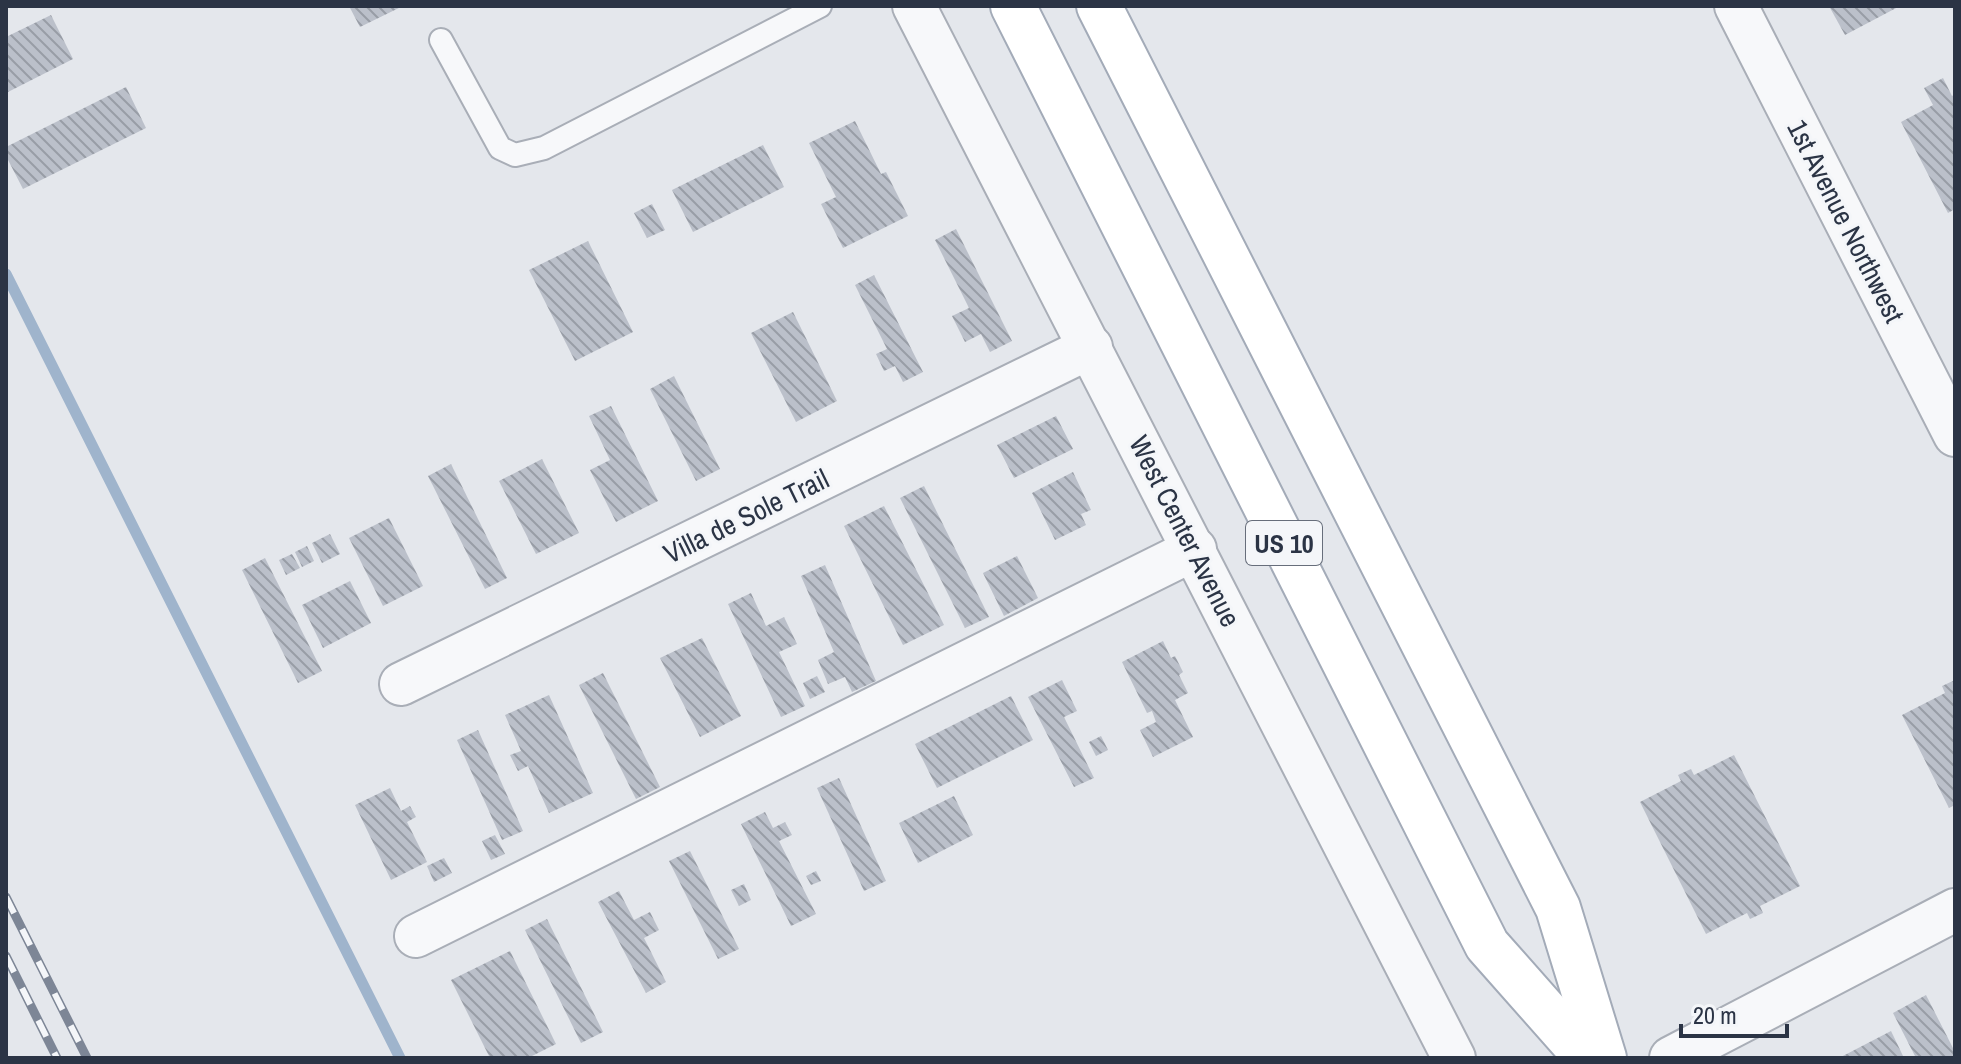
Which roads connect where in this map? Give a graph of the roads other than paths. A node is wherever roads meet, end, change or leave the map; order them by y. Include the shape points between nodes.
1 (820, 6) edge
2 (914, 6) edge
3 (1013, 6) edge
4 (1099, 6) edge
5 (1736, 6) edge
6 (441, 40) dead end
7 (1091, 347) junction
8 (1955, 435) edge
9 (1195, 549) junction
10 (401, 684) dead end
11 (1955, 910) edge
12 (416, 936) dead end
13 (1454, 1058) edge
14 (1587, 1058) edge
15 (1604, 1058) edge
16 (1671, 1058) edge

1 - 6 lane via 544,148 515,155 500,148
2 - 7 street, West Center Avenue
3 - 14 main road, US 10 via 1487,945
4 - 15 main road, US 10 via 1558,908
5 - 8 street, 1st Avenue Northwest
7 - 9 street, West Center Avenue
7 - 10 street, Villa de Sole Trail
9 - 12 street
9 - 13 street, West Center Avenue
11 - 16 street

